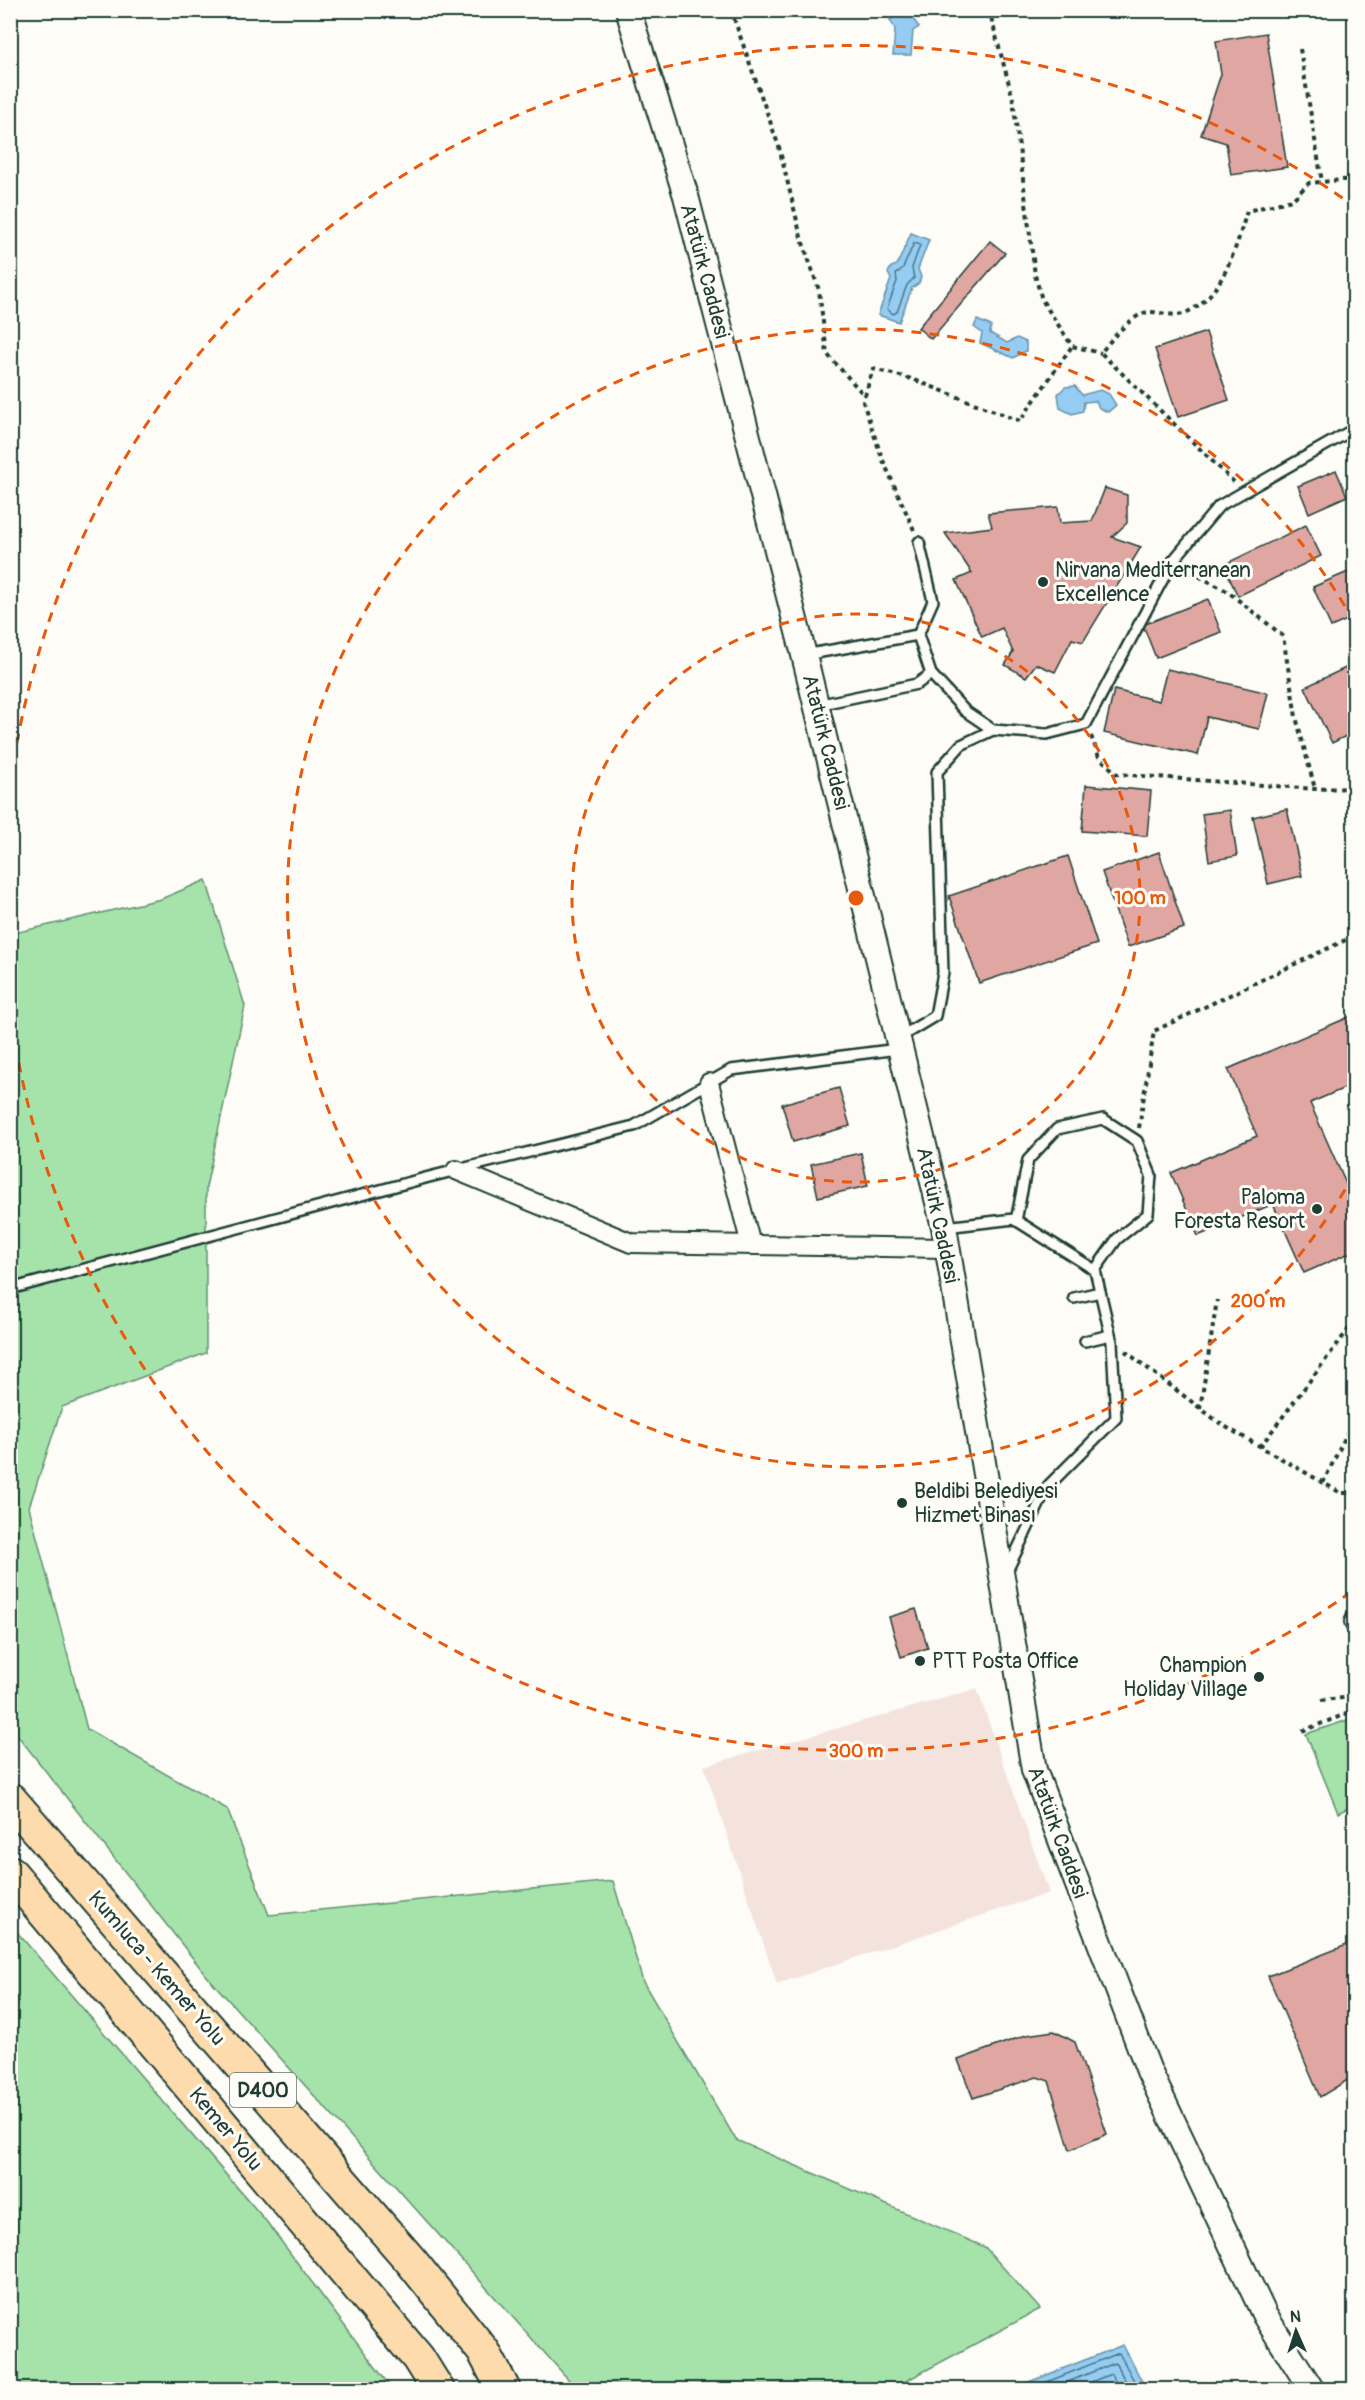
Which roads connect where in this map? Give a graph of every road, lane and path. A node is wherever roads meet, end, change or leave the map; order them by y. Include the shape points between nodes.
1 (628, 10) edge
2 (731, 10) edge
3 (989, 10) edge
4 (1300, 49) dead end
5 (1354, 179) edge
6 (1322, 182) junction
7 (1072, 346) junction
8 (1101, 353) junction
9 (865, 396) junction
10 (1354, 429) edge
11 (1243, 492) junction
12 (919, 542) joint
13 (1172, 562) junction
14 (918, 635) junction
15 (804, 655) junction
16 (931, 674) junction
17 (817, 705) junction
18 (1086, 724) junction
19 (993, 730) junction
20 (1354, 788) edge
21 (1315, 789) junction
22 (1354, 936) edge
23 (900, 1043) junction
24 (709, 1083) junction
25 (1137, 1141) junction
26 (456, 1170) junction
27 (1016, 1221) junction
28 (946, 1237) junction
29 (751, 1245) junction
30 (1095, 1270) junction
31 (10, 1289) edge
32 (1100, 1292) junction
33 (1074, 1298) dead end
34 (1217, 1300) dead end
35 (1354, 1322) edge
36 (1111, 1338) junction
37 (1085, 1341) dead end
38 (1200, 1409) junction
39 (1354, 1419) edge
40 (1260, 1447) junction
41 (1323, 1483) junction
42 (1354, 1493) edge
43 (1002, 1581) junction
44 (1354, 1618) edge
45 (1354, 1627) edge
46 (1354, 1697) edge
47 (1321, 1700) dead end
48 (1354, 1711) edge
49 (1302, 1731) dead end
50 (10, 1799) edge
51 (10, 1872) edge
52 (438, 2390) edge
53 (504, 2390) edge
54 (1312, 2390) edge

1 - 15 street, Atatürk Caddesi via 686,196
2 - 9 path via 779,147 801,237 819,290 827,354
3 - 7 path via 1013,99 1035,275 1042,300
4 - 6 path
5 - 6 path
6 - 8 path via 1309,183 1292,200 1247,211 1239,239 1213,294 1183,314 1146,312 1112,337
7 - 8 path
7 - 9 path via 1020,421 912,379 873,369
8 - 11 path
9 - 12 path via 863,402 882,458
10 - 11 lane
11 - 13 lane via 1219,506
12 - 14 lane via 933,601
13 - 18 lane
13 - 21 path via 1227,591 1283,636 1296,717
14 - 15 lane
14 - 16 lane
15 - 17 street, Atatürk Caddesi
16 - 17 lane via 917,684
16 - 19 lane via 964,711
17 - 23 street, Atatürk Caddesi
18 - 19 lane via 1047,734
18 - 21 path via 1099,758 1117,774
19 - 23 lane via 961,745 937,772 943,973 936,1016
20 - 21 path
22 - 25 path via 1154,1031
23 - 24 lane via 730,1070
23 - 28 street, Atatürk Caddesi
24 - 26 lane via 634,1126
24 - 29 street
25 - 27 lane via 1103,1119 1057,1129 1028,1160
25 - 30 lane via 1151,1174 1148,1214 1117,1239
26 - 29 street via 631,1243
26 - 31 lane
27 - 28 lane
27 - 30 lane
28 - 29 street
28 - 43 street, Atatürk Caddesi
30 - 32 lane
32 - 33 lane
32 - 36 lane
34 - 38 path
35 - 40 path
36 - 37 lane
36 - 38 path
36 - 43 lane via 1116,1418 1048,1486
38 - 40 path
39 - 41 path
40 - 41 path
41 - 42 path via 1341,1493
43 - 54 street, Atatürk Caddesi via 1034,1770 1064,1852 1149,2071 1265,2316
44 - 45 street
46 - 47 path
48 - 49 path
50 - 53 highway, Kumluca - Kemer Yolu / D400 via 411,2261 484,2352
51 - 52 highway, Kemer Yolu / D400 via 418,2358

